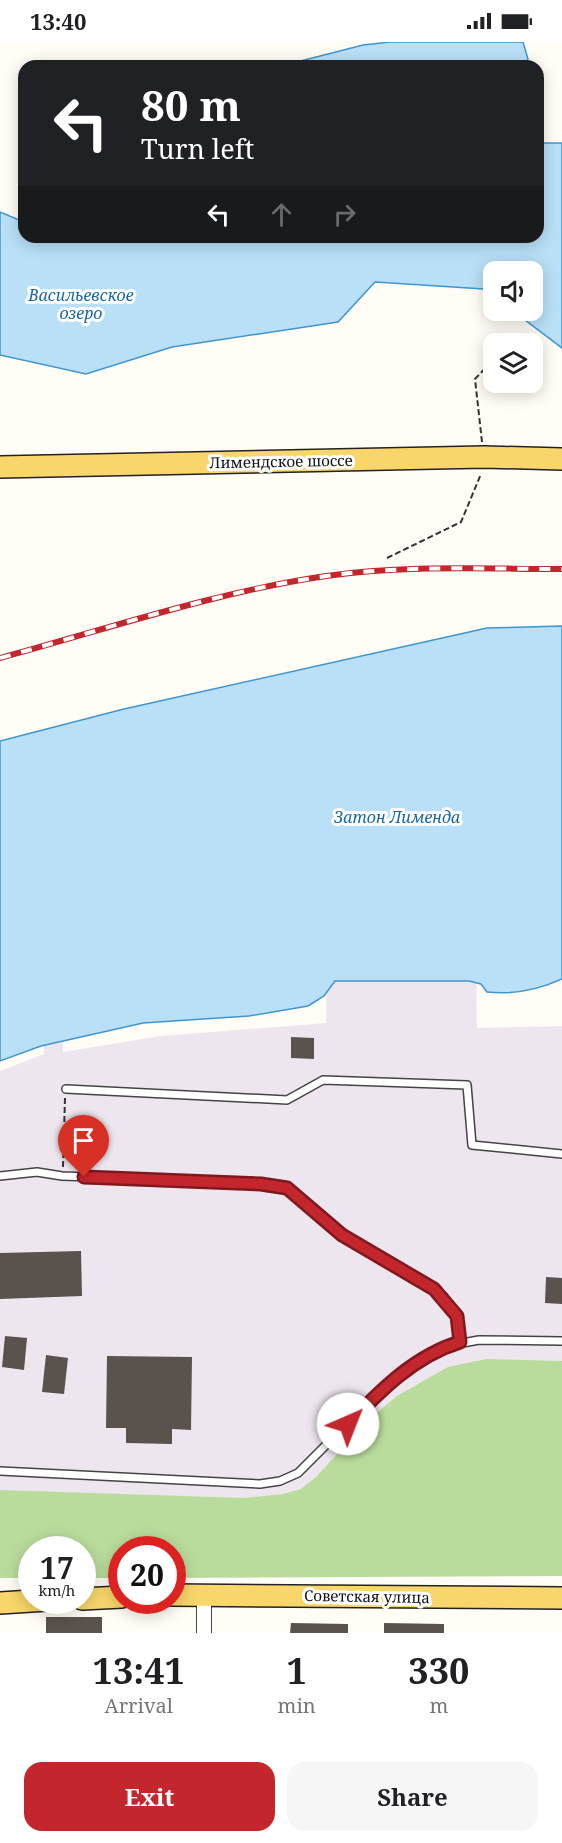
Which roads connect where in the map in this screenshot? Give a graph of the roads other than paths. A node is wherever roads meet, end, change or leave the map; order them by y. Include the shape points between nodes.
1 (562, 459) edge
2 (0, 466) edge
3 (66, 1089) road end
4 (562, 1154) edge
5 (0, 1176) edge
6 (562, 1341) edge
7 (460, 1342) junction
8 (0, 1471) edge
9 (204, 1594) junction
10 (186, 1595) edge
11 (562, 1598) edge
12 (18, 1601) edge
13 (0, 1602) edge
14 (204, 1633) edge

1 - 2 main road, Лимендское шоссе
3 - 4 lane via 287,1100 323,1080 467,1085 472,1145
5 - 7 lane via 37,1172 287,1188 342,1235 444,1298 457,1316
6 - 7 lane
7 - 8 lane via 430,1354 405,1371 375,1396 308,1466 280,1481 260,1484
9 - 10 main road, Советская улица
9 - 11 main road, Советская улица
9 - 14 street
12 - 13 main road

